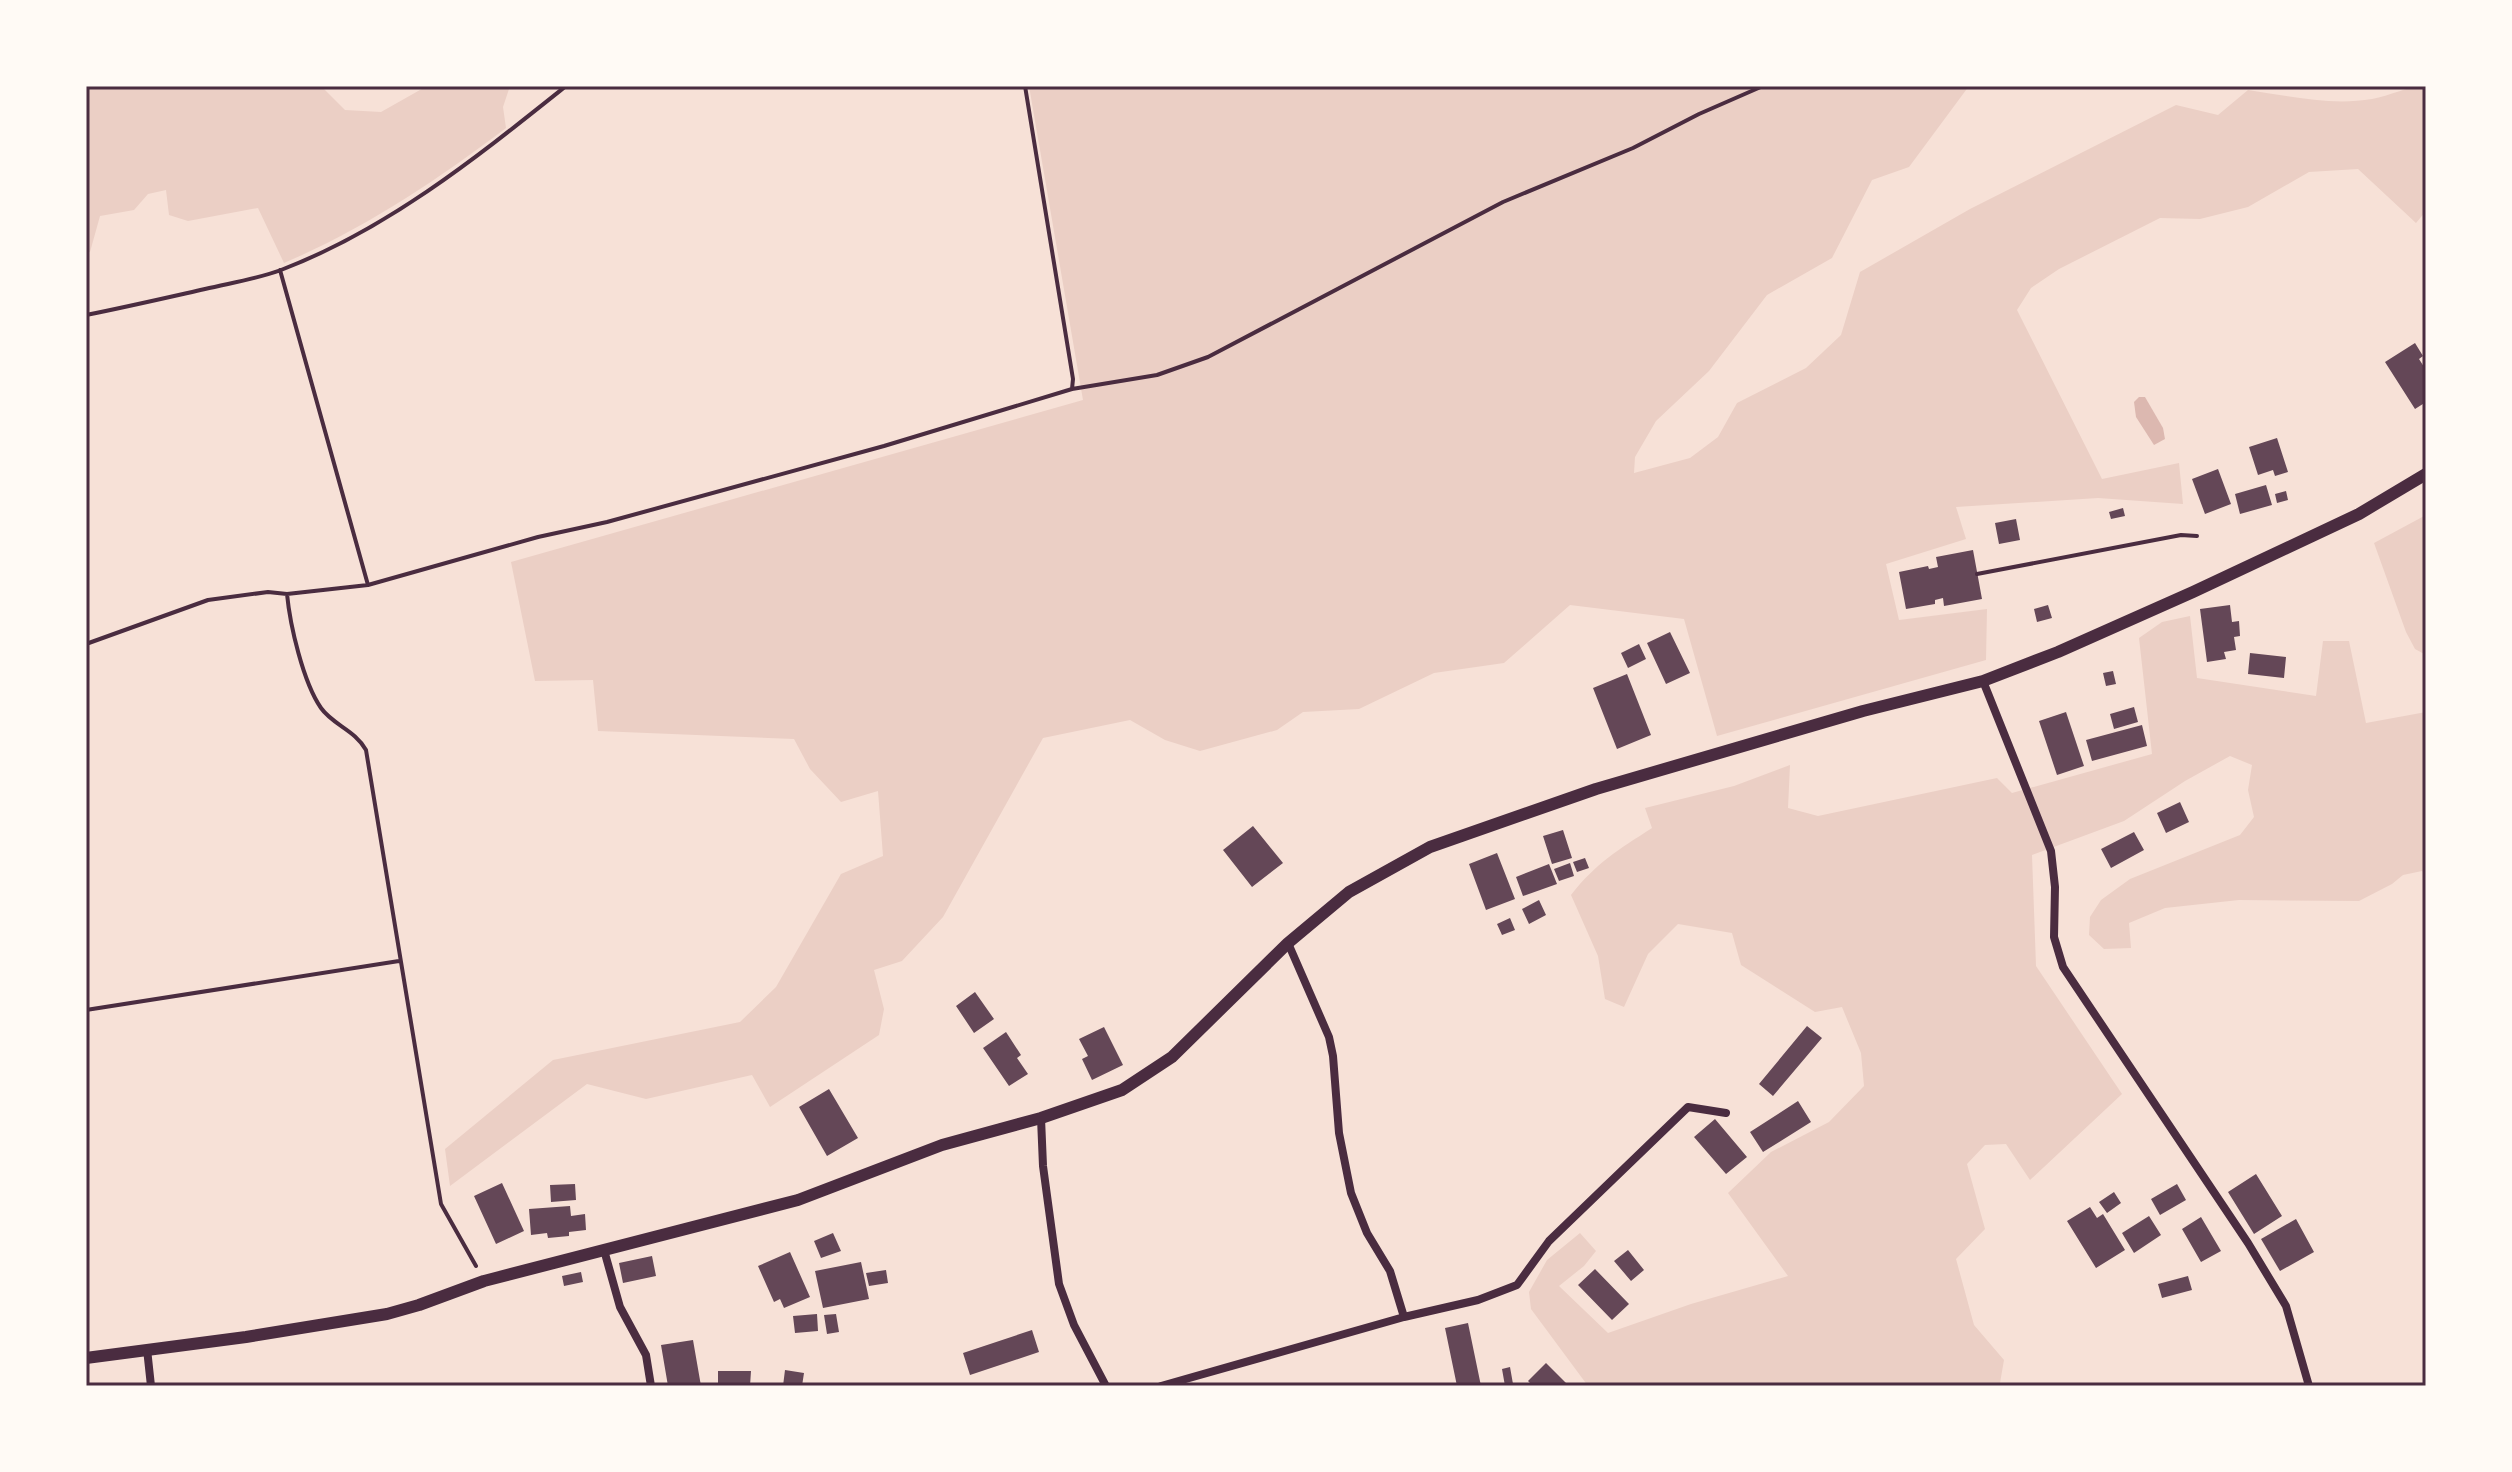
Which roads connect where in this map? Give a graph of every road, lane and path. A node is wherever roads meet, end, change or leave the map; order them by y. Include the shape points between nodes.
1 (566, 86) edge
2 (1025, 86) edge
3 (1763, 86) edge
4 (280, 270) junction
5 (86, 315) edge
6 (1072, 389) junction
7 (2426, 474) edge
8 (2197, 536) dead end
9 (1977, 574) dead end
10 (368, 585) junction
11 (287, 594) junction
12 (86, 644) edge
13 (1983, 681) junction
14 (1288, 943) junction
15 (399, 961) junction
16 (86, 1010) edge
17 (1726, 1113) dead end
18 (1041, 1118) junction
19 (604, 1250) junction
20 (484, 1281) junction
21 (1404, 1317) junction
22 (147, 1349) junction
23 (86, 1358) edge
24 (151, 1386) edge
25 (651, 1386) edge
26 (1106, 1386) edge
27 (1161, 1386) edge
28 (2309, 1386) edge

1 - 4 path via 416,199 330,249
2 - 6 path
3 - 6 path via 1503,202 1208,357 1157,375
4 - 5 path
4 - 10 path
6 - 10 path via 884,446
7 - 13 main road via 2359,514 2193,592
8 - 9 path
10 - 11 path
11 - 12 path via 208,600
11 - 15 path via 304,668 321,707 366,750
13 - 14 main road via 1596,789 1430,847 1349,892
13 - 28 street via 2051,851 2054,937 2063,967 2286,1306
14 - 18 main road via 1172,1057 1122,1090
14 - 21 street via 1329,1037 1351,1193 1390,1271
15 - 16 path
15 - 20 path via 441,1204
17 - 21 street via 1688,1107 1549,1241 1517,1285
18 - 19 main road via 942,1145 798,1200
18 - 26 street via 1059,1284
19 - 20 main road
19 - 25 street via 620,1307 646,1355
20 - 22 main road via 387,1314
21 - 27 street
22 - 23 main road
22 - 24 street

